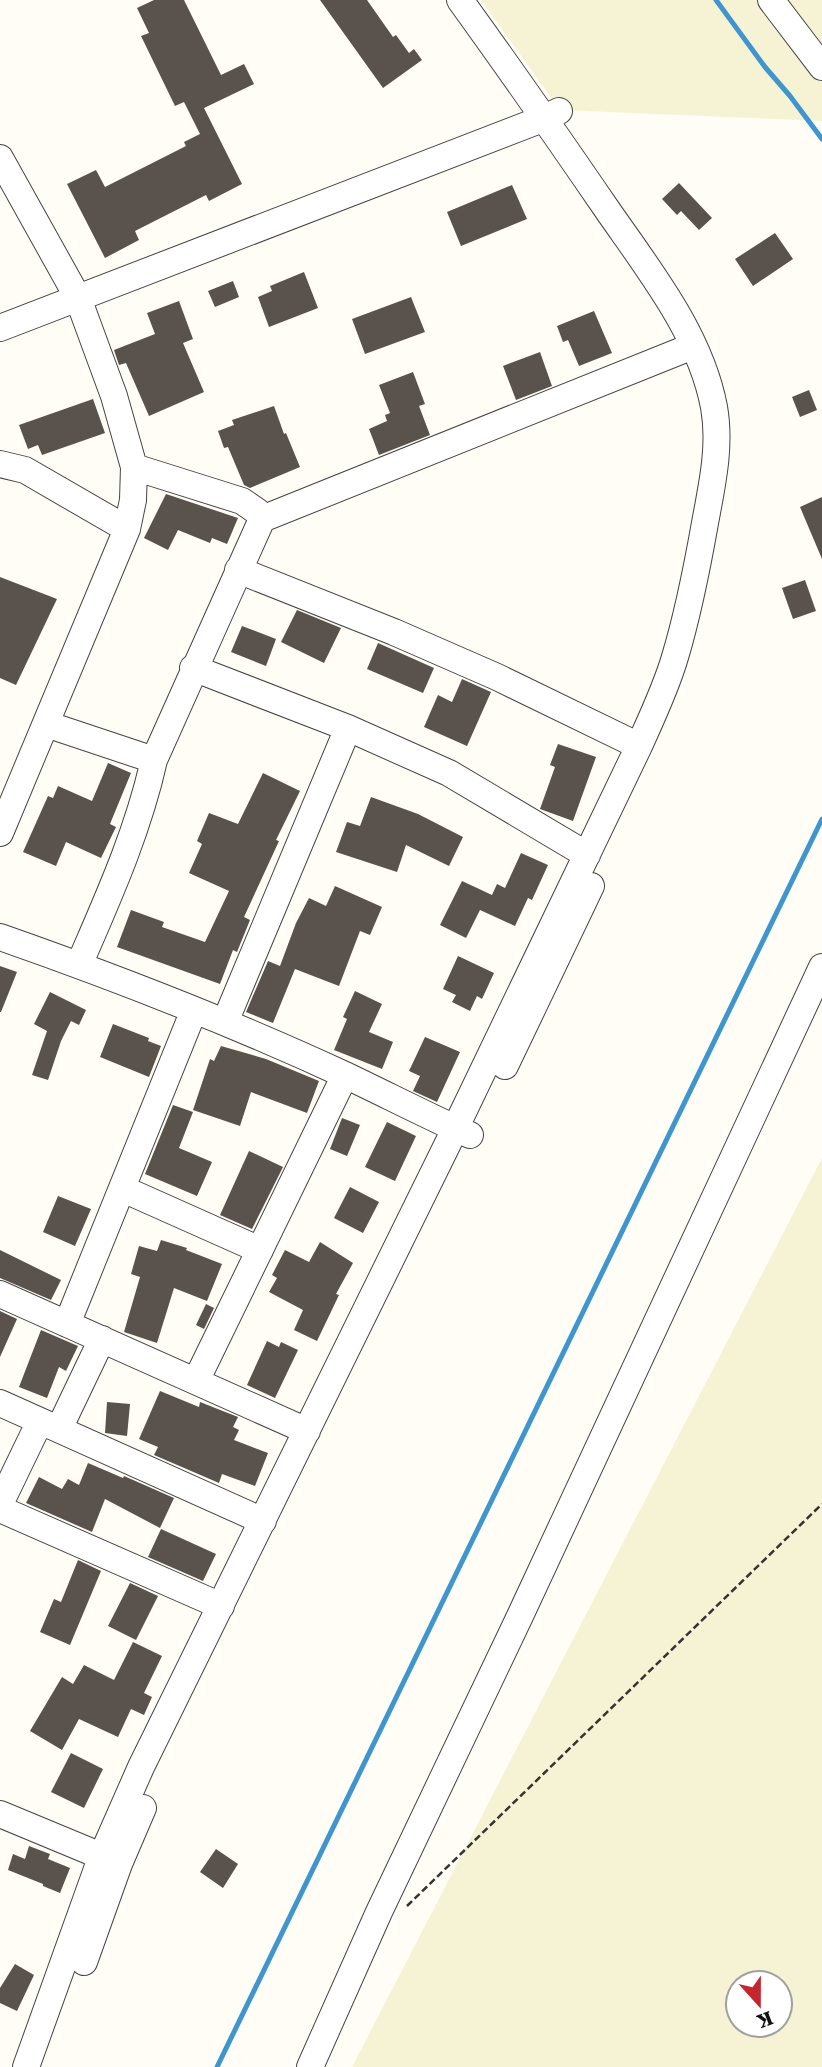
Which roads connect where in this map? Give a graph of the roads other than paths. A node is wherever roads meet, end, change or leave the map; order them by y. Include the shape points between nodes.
1 (460, 0) edge
2 (481, 0) edge
3 (771, 0) edge
4 (822, 67) edge
5 (553, 114) junction
6 (0, 158) edge
7 (78, 298) junction
8 (0, 328) edge
9 (693, 345) junction
10 (0, 464) edge
11 (134, 467) junction
12 (262, 519) junction
13 (127, 529) junction
14 (238, 570) junction
15 (194, 668) junction
16 (46, 723) junction
17 (348, 728) junction
18 (639, 746) junction
19 (154, 761) junction
20 (0, 834) edge
21 (587, 855) junction
22 (0, 937) edge
23 (79, 965) junction
24 (822, 967) edge
25 (194, 1010) junction
26 (225, 1022) junction
27 (345, 1075) junction
28 (463, 1132) junction
29 (123, 1189) junction
30 (260, 1250) junction
31 (0, 1294) edge
32 (67, 1324) junction
33 (102, 1339) junction
34 (196, 1381) junction
35 (0, 1403) edge
36 (49, 1425) junction
37 (307, 1430) junction
38 (0, 1504) edge
39 (0, 1509) edge
40 (263, 1521) junction
41 (221, 1606) junction
42 (0, 1815) edge
43 (110, 1861) junction
44 (26, 2067) edge
45 (41, 2067) edge
46 (310, 2067) edge

1 - 5 street
2 - 5 street
3 - 4 street
5 - 7 street
5 - 9 street
5 - 28 street via 660,254 708,338 731,403 733,457 715,564 675,709
6 - 7 street
7 - 8 street
7 - 11 street
9 - 12 street
9 - 18 street via 714,407 714,475 675,657
10 - 13 street via 25,470
11 - 12 street via 242,501
11 - 13 street
12 - 14 street
13 - 16 street
14 - 15 street
14 - 18 street via 407,637
15 - 17 street
15 - 19 street
16 - 19 street
16 - 20 street
17 - 21 street via 449,773
17 - 26 street
18 - 21 street
19 - 23 street via 119,875
21 - 28 street
22 - 23 street
23 - 25 street
24 - 46 street
25 - 26 street
25 - 29 street
26 - 27 street
27 - 28 street
27 - 30 street
28 - 37 street
28 - 43 street via 158,1774
29 - 30 street
29 - 32 street
30 - 34 street
31 - 32 street
32 - 33 street
33 - 34 street
33 - 36 street
34 - 37 street
35 - 36 street
36 - 38 street
36 - 40 street
37 - 40 street
39 - 41 street
40 - 41 street
41 - 43 street via 141,1767
42 - 43 street
43 - 44 street
43 - 45 street via 58,2033

